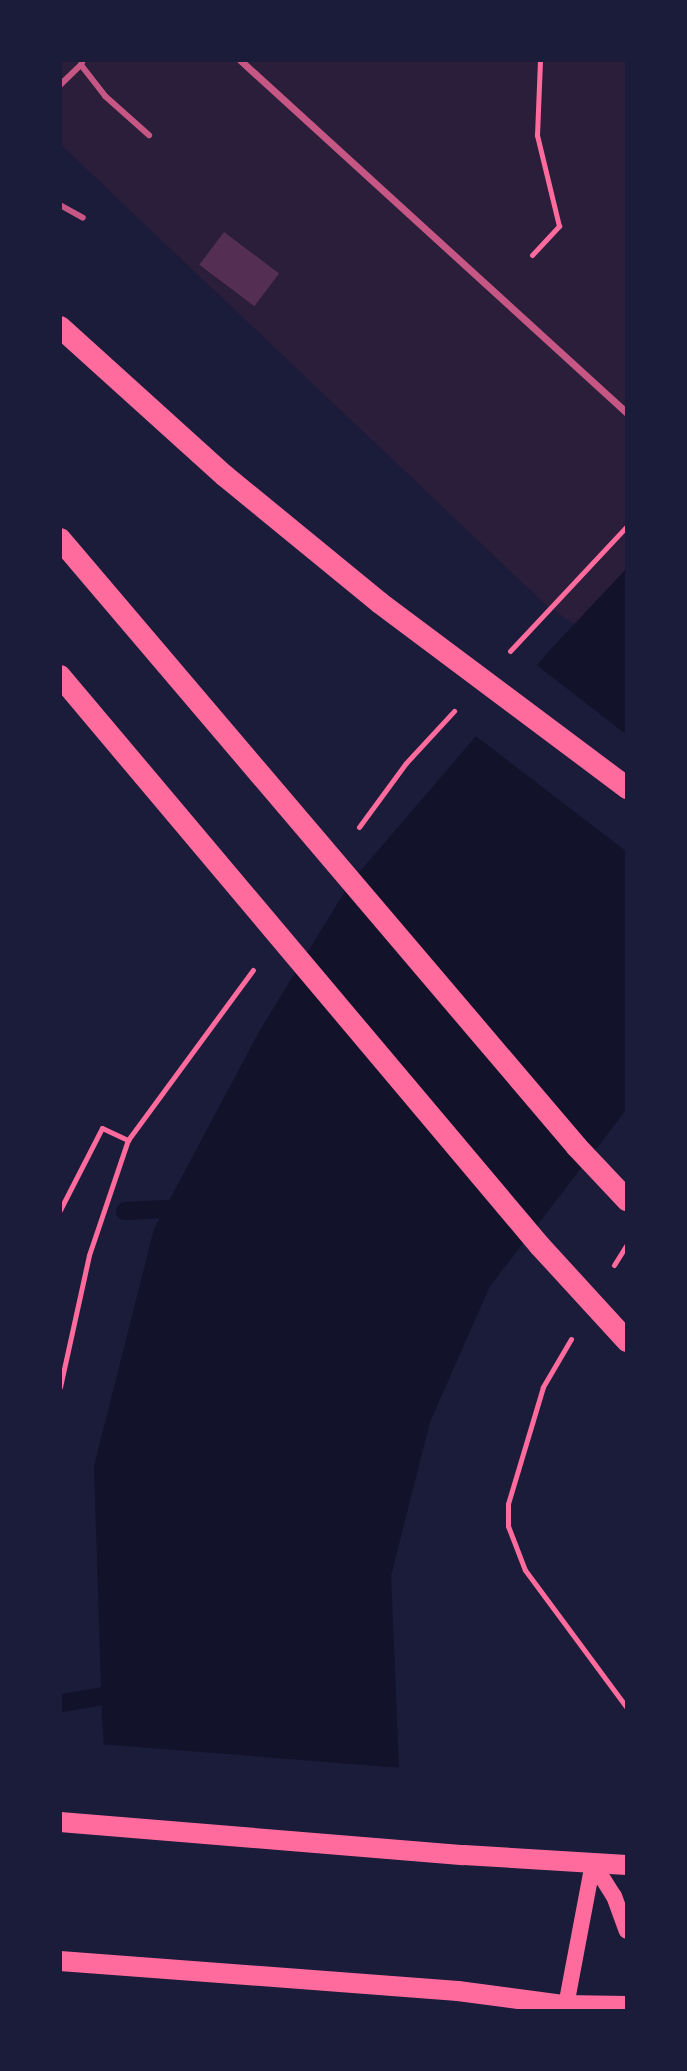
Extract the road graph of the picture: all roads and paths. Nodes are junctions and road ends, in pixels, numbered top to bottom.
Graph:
1 (240, 60) edge
2 (540, 60) edge
3 (82, 62) edge
4 (60, 85) edge
5 (149, 135) dead end
6 (60, 205) edge
7 (83, 218) dead end
8 (532, 255) dead end
9 (60, 327) edge
10 (627, 413) edge
11 (627, 526) edge
12 (60, 539) edge
13 (503, 659) dead end
14 (60, 676) edge
15 (460, 705) dead end
16 (627, 788) edge
17 (350, 838) dead end
18 (258, 964) dead end
19 (128, 1140) junction
20 (627, 1200) edge
21 (60, 1210) edge
22 (627, 1244) edge
23 (612, 1270) dead end
24 (573, 1335) dead end
25 (627, 1341) edge
26 (60, 1387) edge
27 (627, 1708) edge
28 (60, 1822) edge
29 (593, 1863) junction
30 (627, 1865) edge
31 (627, 1931) edge
32 (60, 1961) edge
33 (627, 2006) edge
34 (564, 2008) edge

1 - 10 street
2 - 8 path
3 - 4 lane
3 - 5 lane
6 - 7 lane
9 - 16 highway
11 - 13 path
12 - 20 highway
14 - 25 highway
15 - 17 path
18 - 19 path
19 - 21 path
19 - 26 path
22 - 23 path
24 - 27 path
28 - 29 main road
29 - 30 main road
29 - 31 main road
29 - 34 main road
32 - 34 main road
33 - 34 main road

